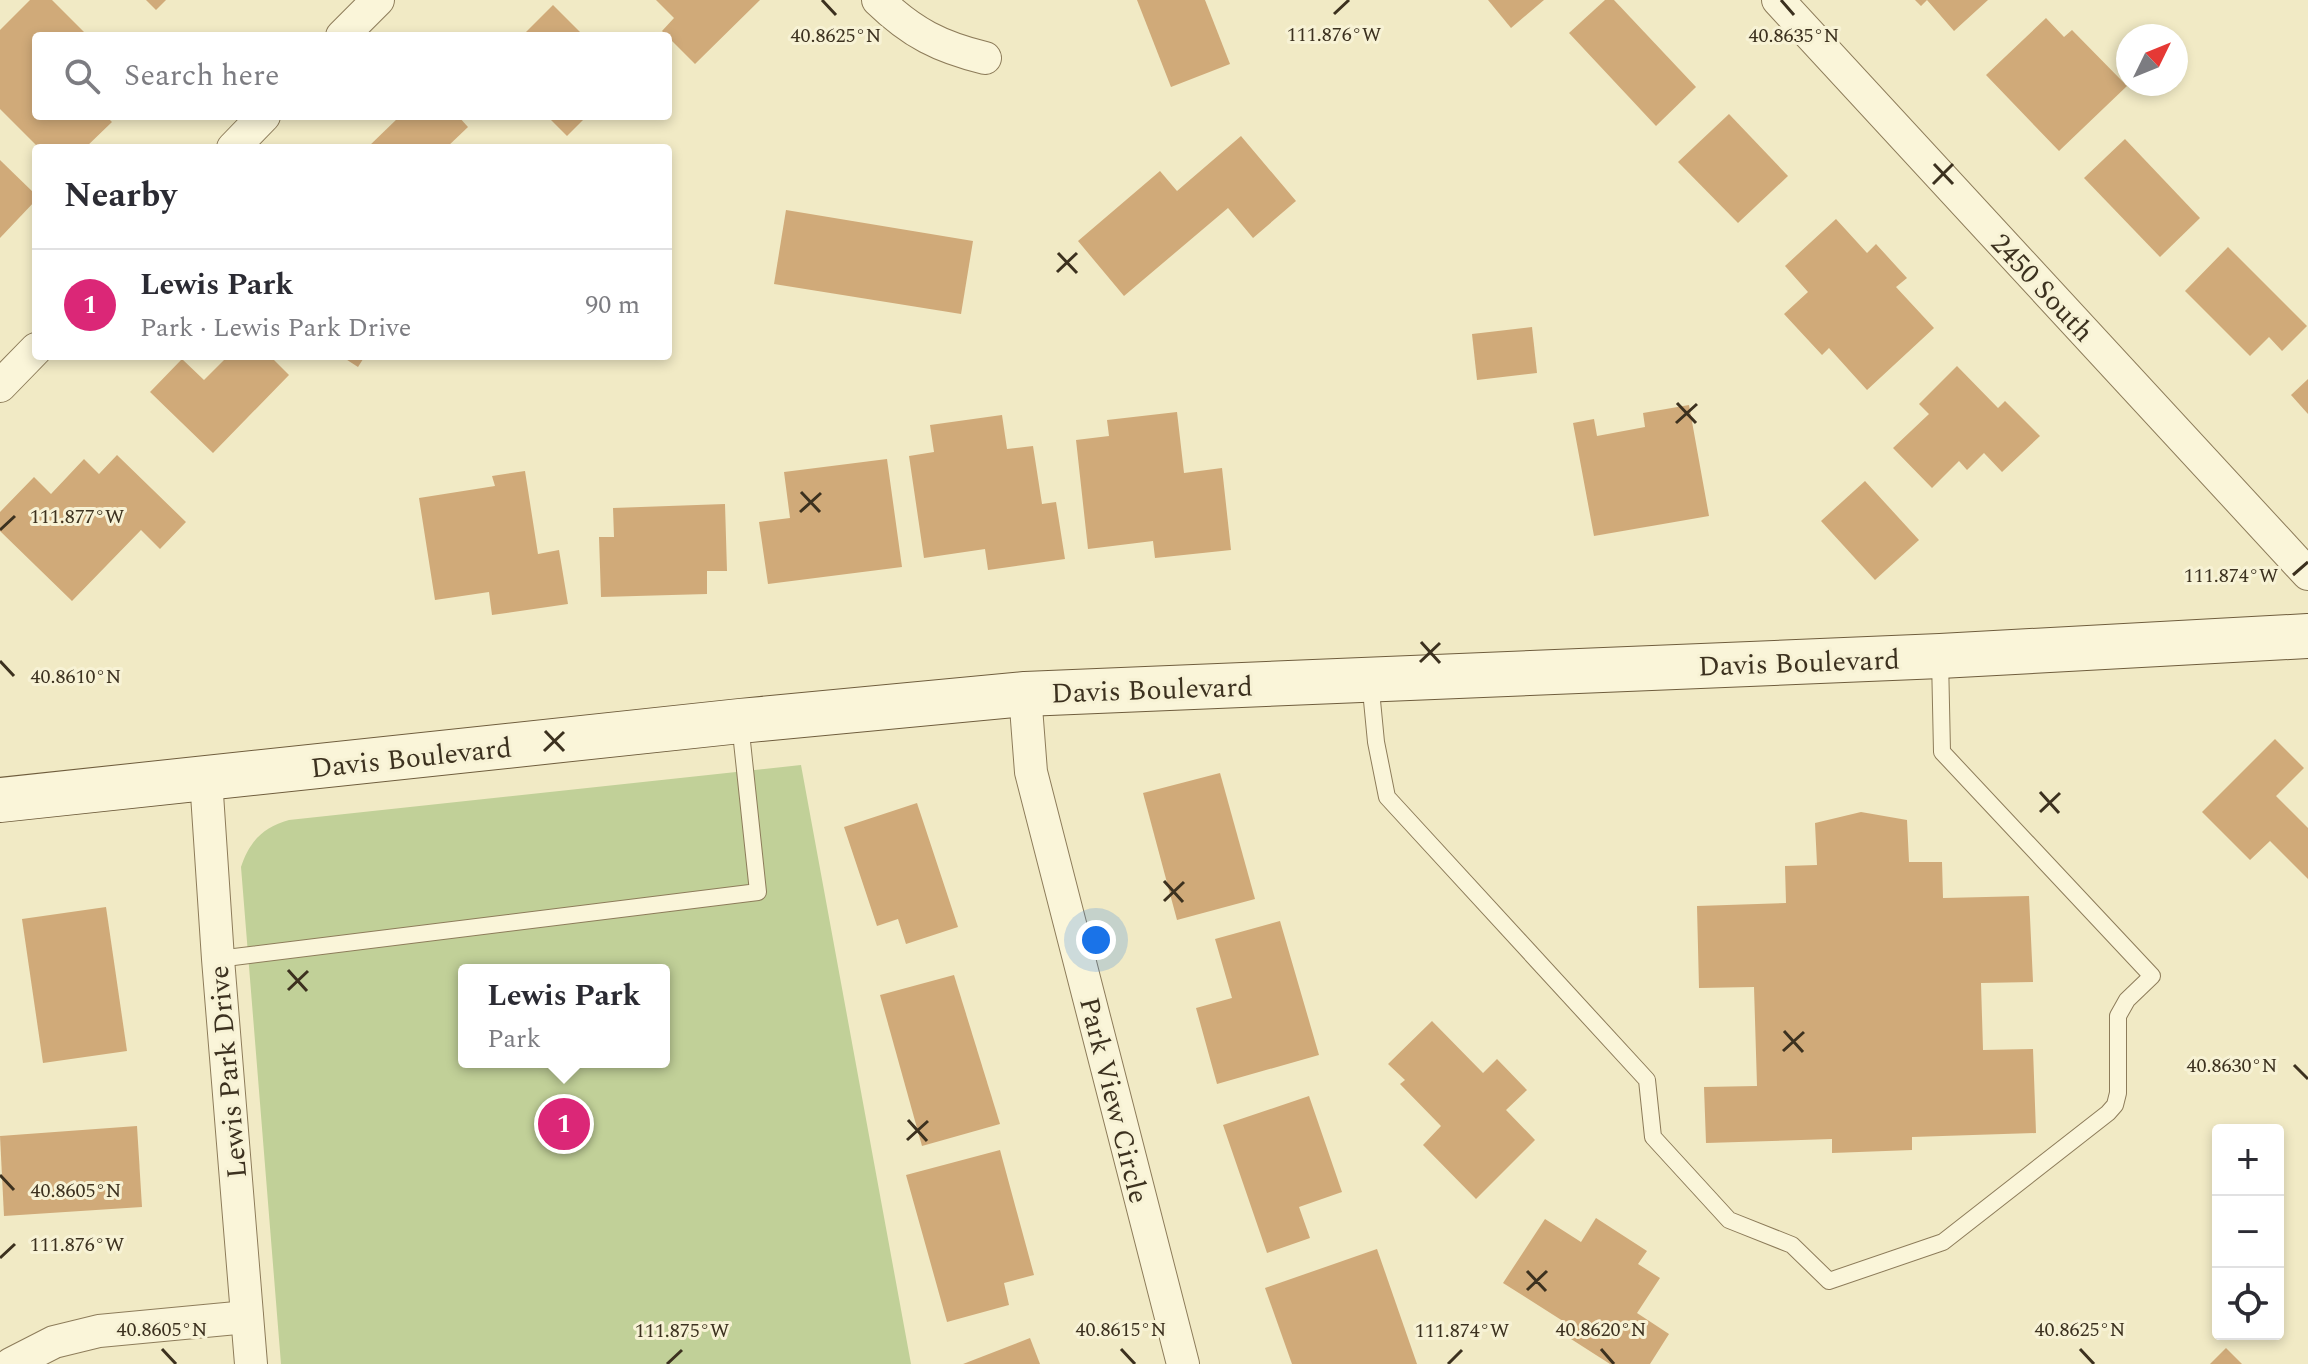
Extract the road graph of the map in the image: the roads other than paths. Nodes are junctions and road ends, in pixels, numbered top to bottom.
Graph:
1 (378, 0) edge
2 (878, 0) edge
3 (1778, 0) edge
4 (346, 32) edge
5 (985, 58) dead end
6 (260, 120) edge
7 (237, 144) edge
8 (32, 353) edge
9 (0, 386) edge
10 (2308, 574) edge
11 (2308, 636) edge
12 (1940, 656) junction
13 (1370, 680) junction
14 (1025, 694) junction
15 (740, 721) junction
16 (206, 779) junction
17 (0, 800) edge
18 (218, 959) junction
19 (247, 1317) junction
20 (11, 1364) edge
21 (251, 1364) edge
22 (1183, 1364) edge

1 - 4 street
2 - 5 street
3 - 10 street, 2450 South
6 - 7 street
8 - 9 street
11 - 12 street, Davis Boulevard
12 - 13 street, Davis Boulevard
12 - 13 lane
13 - 14 street, Davis Boulevard
14 - 15 street, Davis Boulevard
14 - 22 street, Park View Circle
15 - 16 street, Davis Boulevard
15 - 18 lane
16 - 17 street, Davis Boulevard
16 - 18 street, Lewis Park Drive
18 - 19 street, Lewis Park Drive
19 - 20 street
19 - 21 street, Lewis Park Drive

